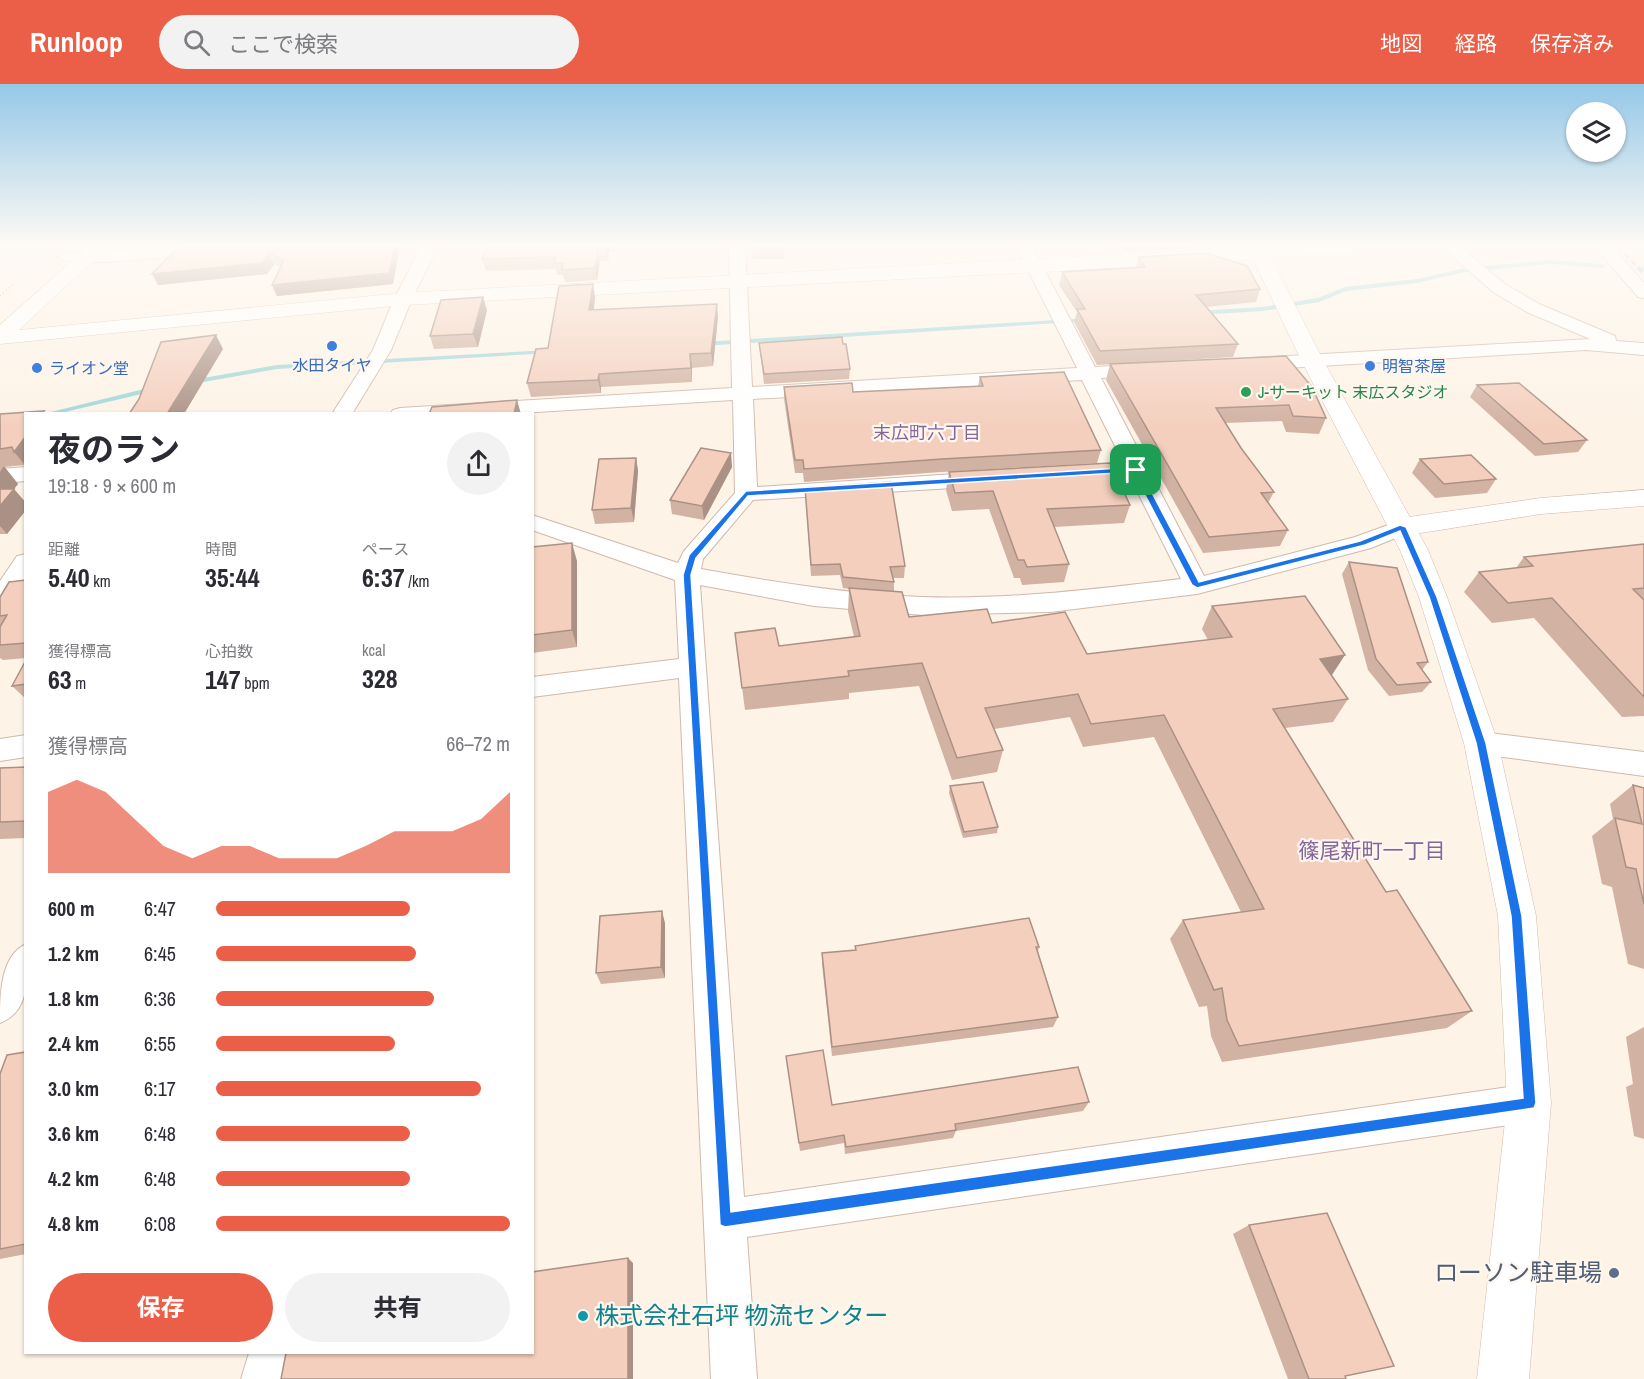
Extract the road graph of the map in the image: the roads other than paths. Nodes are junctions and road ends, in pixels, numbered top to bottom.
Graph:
1 (30, 306) edge
2 (324, 306) edge
3 (400, 306) edge
4 (740, 306) edge
5 (1055, 306) edge
6 (1286, 306) edge
7 (1530, 306) edge
8 (0, 337) edge
9 (1636, 349) edge
10 (1312, 360) junction
11 (1238, 364) edge
12 (1644, 365) edge
13 (1170, 369) edge
14 (1090, 373) junction
15 (744, 393) junction
16 (343, 412) edge
17 (433, 412) edge
18 (1136, 470) junction
19 (24, 474) edge
20 (1053, 475) edge
21 (0, 476) edge
22 (1006, 478) edge
23 (746, 494) junction
24 (1644, 498) edge
25 (534, 523) edge
26 (1402, 527) junction
27 (24, 565) edge
28 (687, 575) junction
29 (1197, 585) junction
30 (0, 599) edge
31 (692, 667) junction
32 (534, 687) edge
33 (1481, 743) junction
34 (24, 746) edge
35 (0, 750) edge
36 (1644, 764) edge
37 (24, 964) edge
38 (0, 1006) edge
39 (1529, 1103) junction
40 (725, 1220) junction
41 (271, 1354) edge
42 (264, 1379) edge
43 (734, 1379) edge
44 (1503, 1379) edge

1 - 8 street
2 - 8 street
3 - 16 street
4 - 15 street
5 - 14 street
6 - 10 street
7 - 9 street
9 - 10 street
9 - 12 street
10 - 11 street
10 - 26 street
13 - 14 street
14 - 15 street
14 - 18 street
15 - 17 street
15 - 23 street
18 - 20 street
18 - 29 street
19 - 21 street
22 - 23 street
23 - 28 street
24 - 26 street
25 - 28 street
26 - 29 street
26 - 33 street
27 - 30 street
28 - 29 street
28 - 31 street
31 - 32 street
31 - 40 street
33 - 36 street
33 - 39 street
34 - 35 street
37 - 38 street
39 - 40 street
39 - 44 street
40 - 43 street
41 - 42 street

